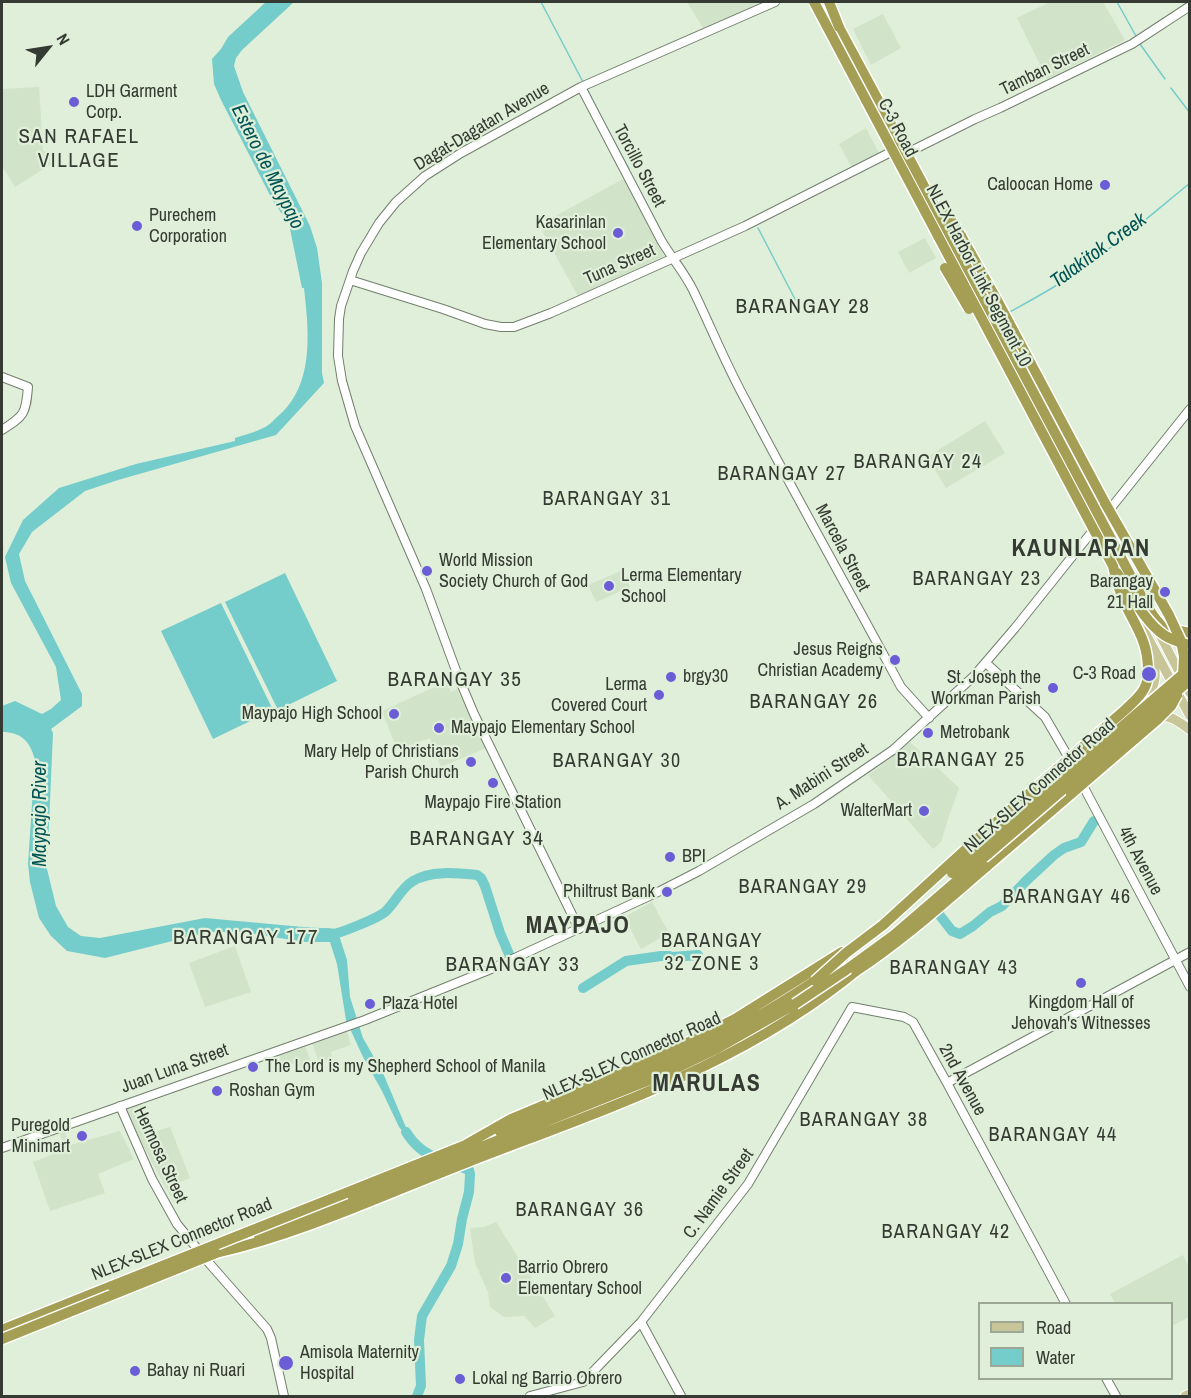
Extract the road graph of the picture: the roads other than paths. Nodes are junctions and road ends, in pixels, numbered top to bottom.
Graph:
1 (775, 2) edge
2 (813, 2) edge
3 (828, 2) edge
4 (1190, 6) edge
5 (580, 87) junction
6 (899, 139) junction
7 (891, 152) junction
8 (909, 152) junction
9 (672, 258) junction
10 (945, 267) dead end
11 (350, 280) junction
12 (2, 376) edge
13 (1020, 390) junction
14 (1190, 410) edge
15 (2, 430) edge
16 (1101, 518) junction
17 (1091, 531) junction
18 (1113, 566) junction
19 (1143, 602) junction
20 (1190, 633) edge
21 (1146, 635) junction
22 (1190, 640) edge
23 (1190, 646) edge
24 (986, 663) junction
25 (1190, 663) edge
26 (1190, 668) edge
27 (1174, 676) junction
28 (1186, 688) edge
29 (1144, 703) junction
30 (1189, 715) edge
31 (929, 718) junction
32 (1146, 722) junction
33 (1190, 730) edge
34 (1072, 764) junction
35 (1080, 779) junction
36 (579, 929) junction
37 (1190, 952) edge
38 (1175, 960) junction
39 (815, 981) junction
40 (1190, 987) edge
41 (795, 1004) junction
42 (852, 1007) joint
43 (359, 1022) joint
44 (947, 1083) junction
45 (120, 1106) junction
46 (467, 1144) junction
47 (2, 1148) edge
48 (216, 1253) junction
49 (1065, 1302) edge
50 (641, 1322) junction
51 (2, 1330) edge
52 (2, 1339) edge
53 (1107, 1380) edge
54 (1190, 1394) edge
55 (284, 1396) edge
56 (530, 1396) edge
57 (681, 1396) edge
58 (1116, 1396) edge
59 (1185, 1396) edge

1 - 5 street, Dagat-Dagatan Avenue
2 - 7 main road, C-3 Road
2 - 13 highway, NLEX Harbor Link Segment 10, bridge
3 - 6 highway, NLEX Harbor Link Segment 10, bridge
3 - 8 main road, C-3 Road
4 - 8 street, Tamban Street
5 - 9 street, Torcillo Street
5 - 11 street, Dagat-Dagatan Avenue
6 - 20 highway, NLEX Harbor Link Segment 10, bridge
6 - 41 highway, bridge
7 - 9 street, Tuna Street
7 - 17 main road, C-3 Road
8 - 16 main road, C-3 Road
9 - 11 street, Tuna Street
9 - 31 street, Marcela Street
10 - 13 highway, bridge
11 - 36 street, Dagat-Dagatan Avenue
12 - 15 street
13 - 18 highway, NLEX Harbor Link Segment 10, bridge
14 - 16 main road, A. Mabini Street
16 - 17 main road, A. Mabini Street
16 - 19 main road, C-3 Road
17 - 21 main road, C-3 Road
17 - 24 main road, A. Mabini Street
18 - 23 highway, bridge
18 - 39 highway, bridge
19 - 22 highway
19 - 27 main road, C-3 Road
21 - 27 main road, C-3 Road
21 - 29 main road
24 - 31 main road, A. Mabini Street
24 - 34 street, 4th Avenue
25 - 27 highway
26 - 39 highway, NLEX-SLEX Connector Road, bridge
27 - 28 main road, C-3 Road
27 - 29 main road
28 - 30 main road, C-3 Road
28 - 32 main road
28 - 41 highway, NLEX-SLEX Connector Road, bridge
29 - 34 main road
31 - 36 main road, A. Mabini Street
32 - 33 main road
32 - 35 main road
34 - 35 street, 4th Avenue
34 - 46 highway
35 - 38 street, 4th Avenue
35 - 48 highway
36 - 43 main road, A. Mabini Street
37 - 38 street
38 - 40 street, 4th Avenue
38 - 44 street
39 - 46 highway, NLEX-SLEX Connector Road
41 - 48 highway, NLEX-SLEX Connector Road
42 - 44 street, 2nd Avenue
42 - 50 street, C. Namie Street
43 - 45 main road, Juan Luna Street
44 - 49 street, 2nd Avenue
45 - 47 main road, Juan Luna Street
45 - 55 street, Hermosa Street
46 - 51 highway, NLEX-SLEX Connector Road, bridge
48 - 52 highway, NLEX-SLEX Connector Road, bridge
50 - 56 street, C. Namie Street
50 - 57 street
53 - 58 street
54 - 59 main road

